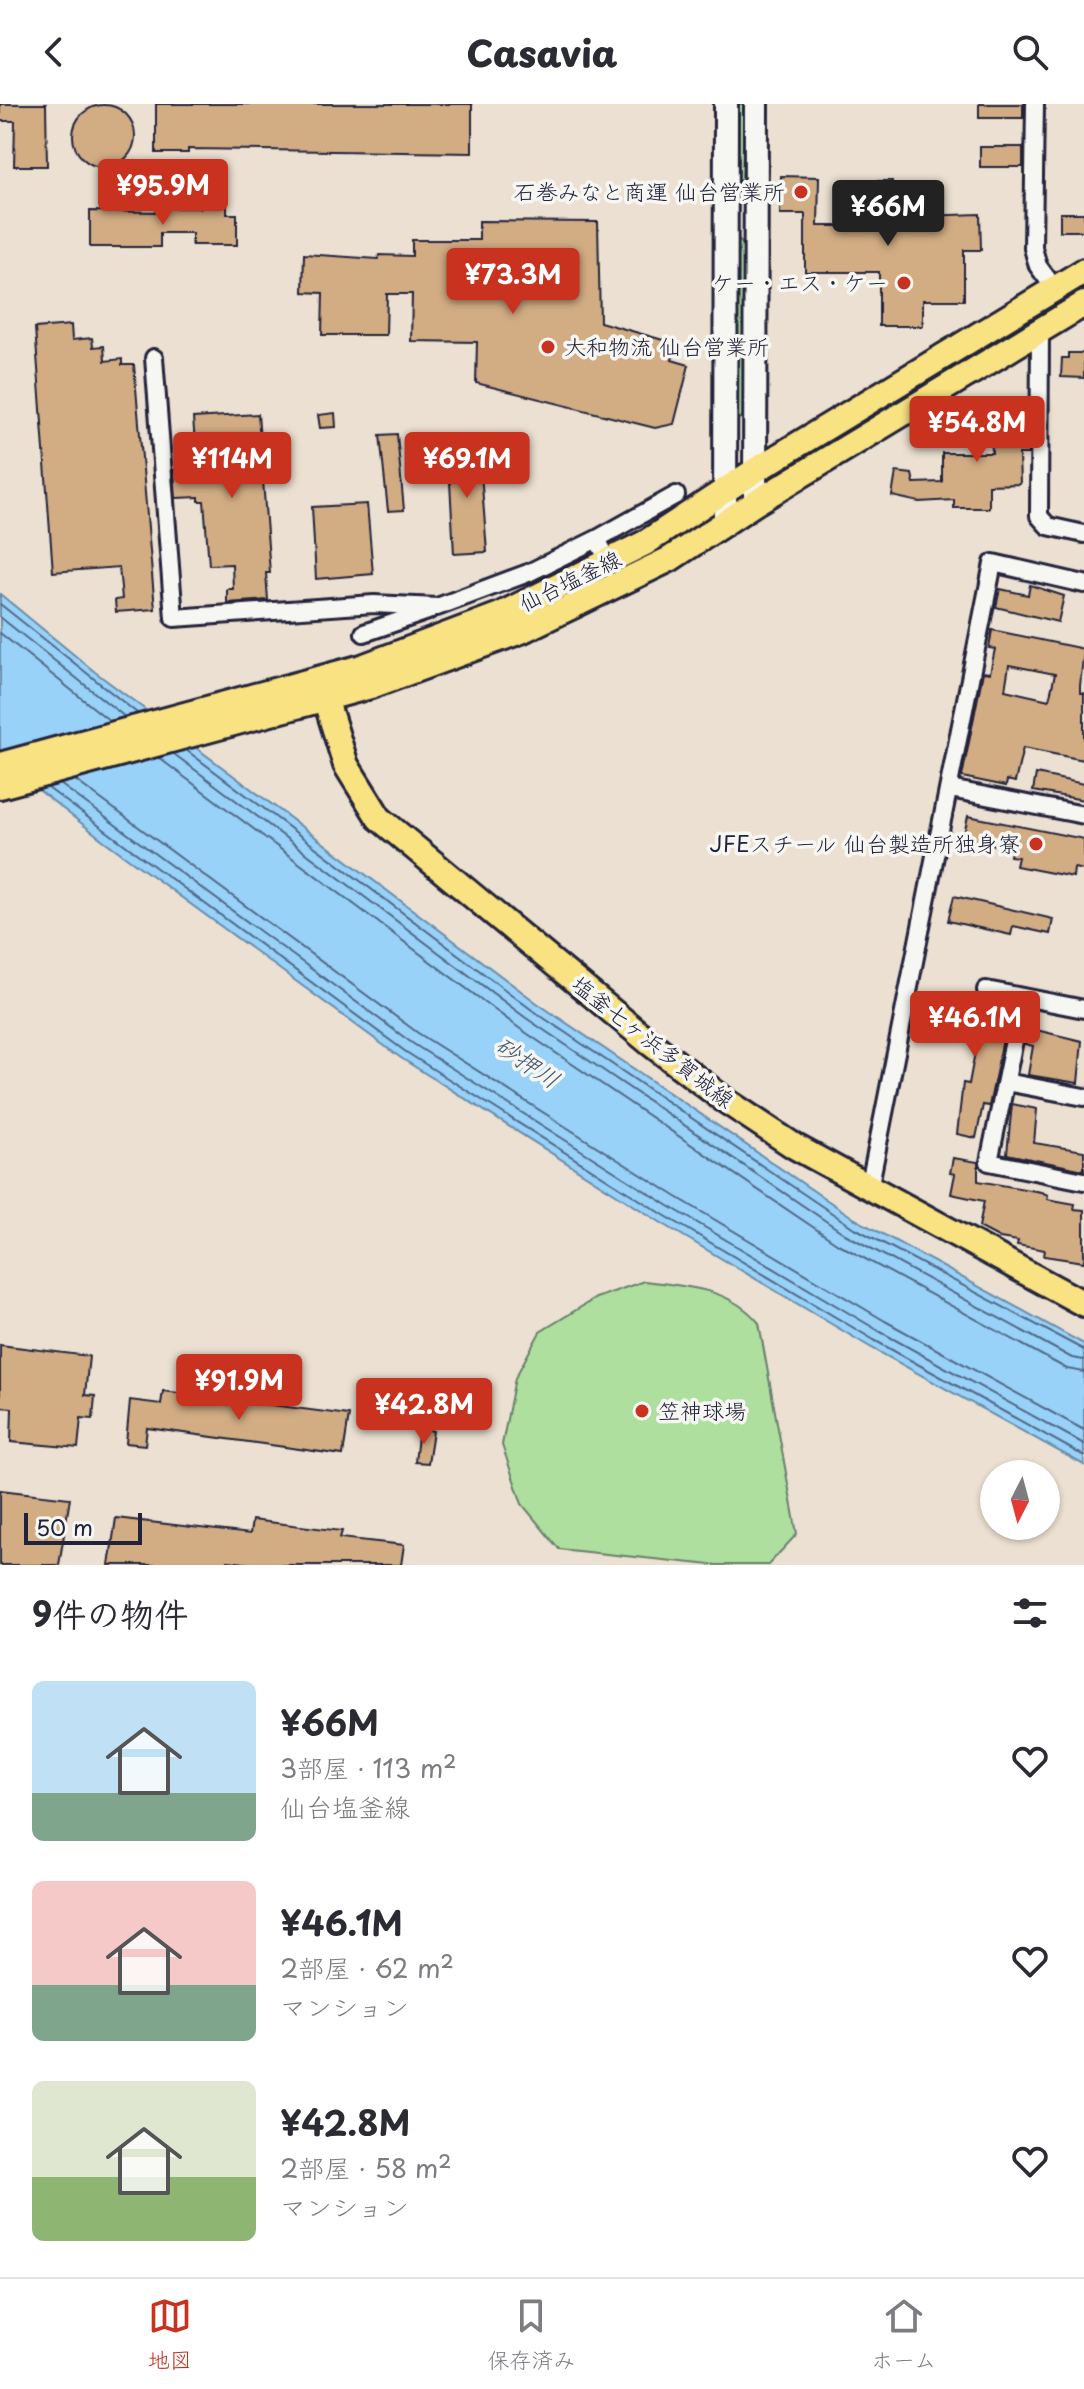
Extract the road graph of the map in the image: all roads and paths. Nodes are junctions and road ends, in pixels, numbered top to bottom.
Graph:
1 (726, 104) edge
2 (756, 104) edge
3 (1035, 104) edge
4 (726, 194) junction
5 (756, 194) junction
6 (1084, 271) edge
7 (1055, 289) junction
8 (1082, 312) edge
9 (1040, 331) junction
10 (154, 358) dead end
11 (756, 470) junction
12 (726, 490) junction
13 (676, 495) dead end
14 (755, 503) junction
15 (725, 524) junction
16 (1084, 534) edge
17 (597, 539) junction
18 (609, 562) junction
19 (1084, 584) edge
20 (437, 607) junction
21 (364, 633) dead end
22 (322, 689) junction
23 (1, 779) edge
24 (950, 789) junction
25 (1084, 815) edge
26 (986, 990) dead end
27 (1023, 997) junction
28 (1084, 1009) edge
29 (1006, 1082) junction
30 (1084, 1097) edge
31 (1084, 1181) edge
32 (869, 1189) junction
33 (1084, 1304) edge

1 - 4 street
2 - 5 street
3 - 7 street
4 - 5 street
4 - 12 street
5 - 11 street
6 - 7 main road, 仙台塩釜線
7 - 11 main road, 仙台塩釜線
8 - 9 main road, 仙台塩釜線
9 - 14 main road, 仙台塩釜線
9 - 16 street
10 - 20 street
11 - 12 main road, 仙台塩釜線
11 - 14 street
12 - 15 street
12 - 18 main road, 仙台塩釜線
13 - 17 street
14 - 15 main road, 仙台塩釜線
15 - 22 main road, 仙台塩釜線
17 - 18 street
17 - 20 street
18 - 22 main road, 仙台塩釜線
19 - 24 street
20 - 21 street
22 - 23 main road, 仙台塩釜線
22 - 23 main road, 仙台塩釜線
22 - 32 main road, 塩釜七ヶ浜多賀城線
24 - 25 street
24 - 32 street
26 - 27 street
27 - 28 street
27 - 29 street
29 - 30 street
29 - 31 street
32 - 33 main road, 塩釜七ヶ浜多賀城線

